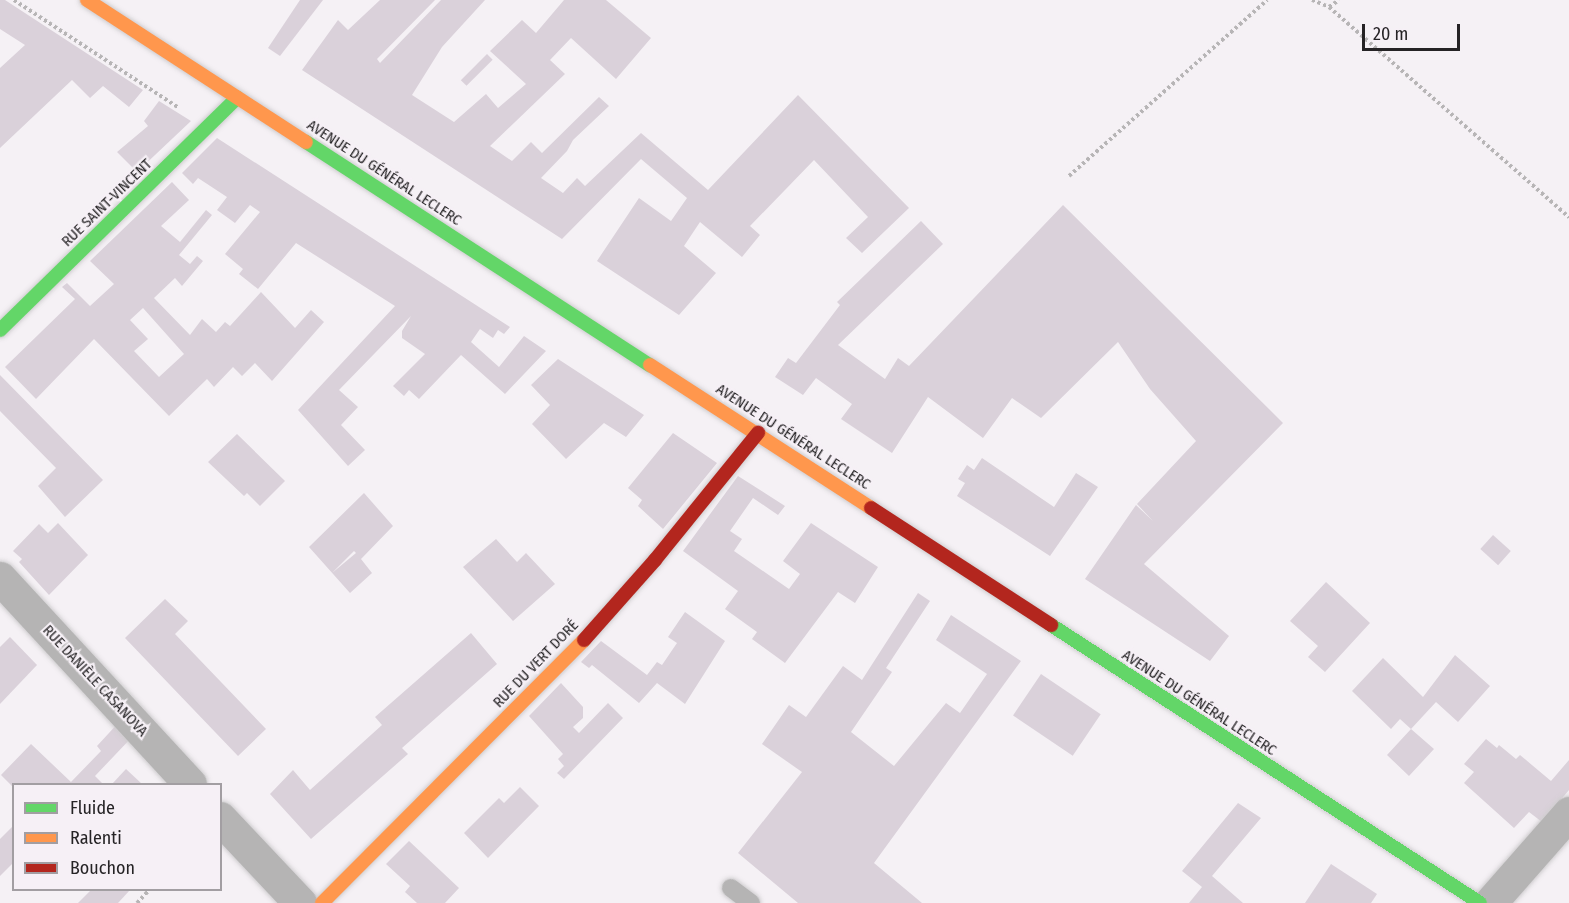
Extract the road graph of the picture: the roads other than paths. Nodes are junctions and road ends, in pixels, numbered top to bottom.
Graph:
1 (87, 0) edge
2 (237, 98) junction
3 (0, 330) edge
4 (758, 433) junction
5 (0, 578) edge
6 (189, 783) edge
7 (1569, 813) edge
8 (222, 820) edge
9 (731, 888) dead end
10 (300, 903) edge
11 (322, 903) edge
12 (751, 903) edge
13 (1480, 903) edge
14 (1490, 903) edge

1 - 2 main road, AVENUE DU GÉNÉRAL LECLERC
2 - 3 main road, RUE SAINT-VINCENT
2 - 4 main road, AVENUE DU GÉNÉRAL LECLERC
4 - 11 main road, RUE DU VERT DORÉ
4 - 13 main road, AVENUE DU GÉNÉRAL LECLERC
5 - 6 street, RUE DANIÈLE CASANOVA
7 - 14 street
8 - 10 street
9 - 12 lane

